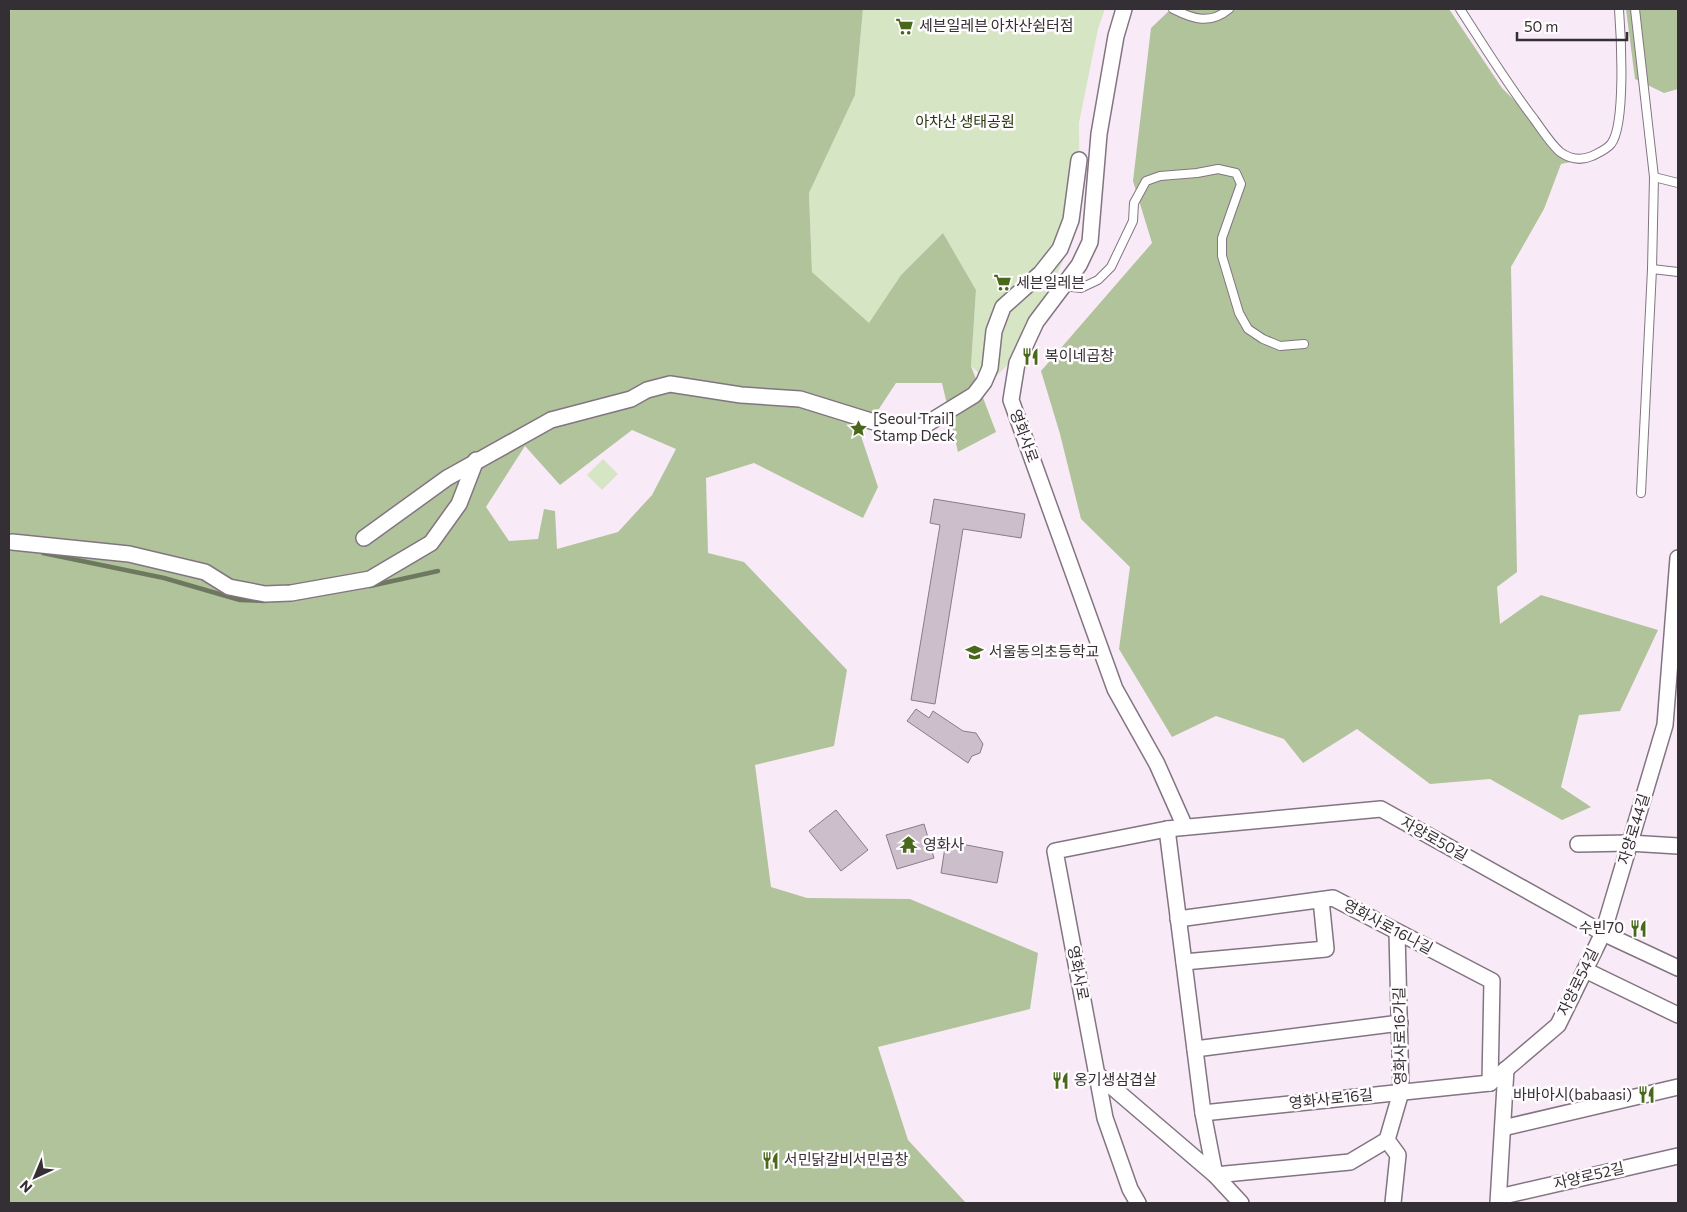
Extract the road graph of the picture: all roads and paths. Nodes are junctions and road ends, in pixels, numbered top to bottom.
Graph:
1 (1173, 9) edge
2 (1229, 9) edge
3 (1460, 9) edge
4 (1619, 9) edge
5 (1635, 9) edge
6 (1126, 10) edge
7 (1078, 160) dead end
8 (1654, 177) junction
9 (1678, 183) edge
10 (1652, 270) junction
11 (1678, 272) edge
12 (1063, 286) junction
13 (1304, 344) dead end
14 (476, 460) junction
15 (1641, 493) dead end
16 (364, 538) dead end
17 (12, 542) dead end
18 (1678, 558) edge
19 (1672, 725) edge
20 (1185, 827) junction
21 (1167, 829) junction
22 (1629, 843) junction
23 (1578, 844) dead end
24 (1678, 846) edge
25 (1321, 900) junction
26 (1178, 919) junction
27 (1398, 932) junction
28 (1603, 933) junction
29 (1184, 962) junction
30 (1678, 968) edge
31 (1585, 970) junction
32 (1678, 1015) edge
33 (1400, 1023) junction
34 (1195, 1049) junction
35 (1506, 1069) junction
36 (1097, 1074) junction
37 (1490, 1083) junction
38 (1678, 1087) edge
39 (1401, 1092) junction
40 (1203, 1113) junction
41 (1503, 1128) junction
42 (1387, 1140) junction
43 (1678, 1156) edge
44 (1215, 1175) junction
45 (1499, 1200) edge
46 (1138, 1203) edge
47 (1241, 1203) edge
48 (1393, 1203) edge

1 - 2 lane
3 - 4 lane
5 - 8 lane
6 - 12 street, 영화사로
7 - 14 street
8 - 9 lane
8 - 10 lane
10 - 11 lane
10 - 15 lane
12 - 13 lane
12 - 20 street, 영화사로
14 - 16 street
14 - 17 street
18 - 19 street, 자양로44길
19 - 22 street, 자양로44길
20 - 21 street, 자양로50길
20 - 28 street, 자양로50길
21 - 26 street
21 - 36 street, 영화사로
22 - 23 street
22 - 24 street
22 - 28 street, 자양로44길
25 - 26 street, 영화사로16나길
25 - 27 street, 영화사로16나길
25 - 29 street
26 - 29 street
27 - 33 street, 영화사로16가길
27 - 37 street, 영화사로16나길
28 - 30 street, 자양로50길
28 - 31 street, 자양로54길
29 - 34 street
31 - 32 street
31 - 35 street, 자양로54길
33 - 34 street
33 - 39 street, 영화사로16가길
34 - 40 street
35 - 37 street, 자양로54길
35 - 41 street
36 - 44 street
36 - 46 street, 영화사로
37 - 39 street, 영화사로16길
38 - 41 street
39 - 40 street, 영화사로16길
39 - 42 street, 영화사로16가길
40 - 44 street
41 - 45 street
42 - 44 street
42 - 48 street
43 - 45 street, 자양로52길
44 - 47 street

